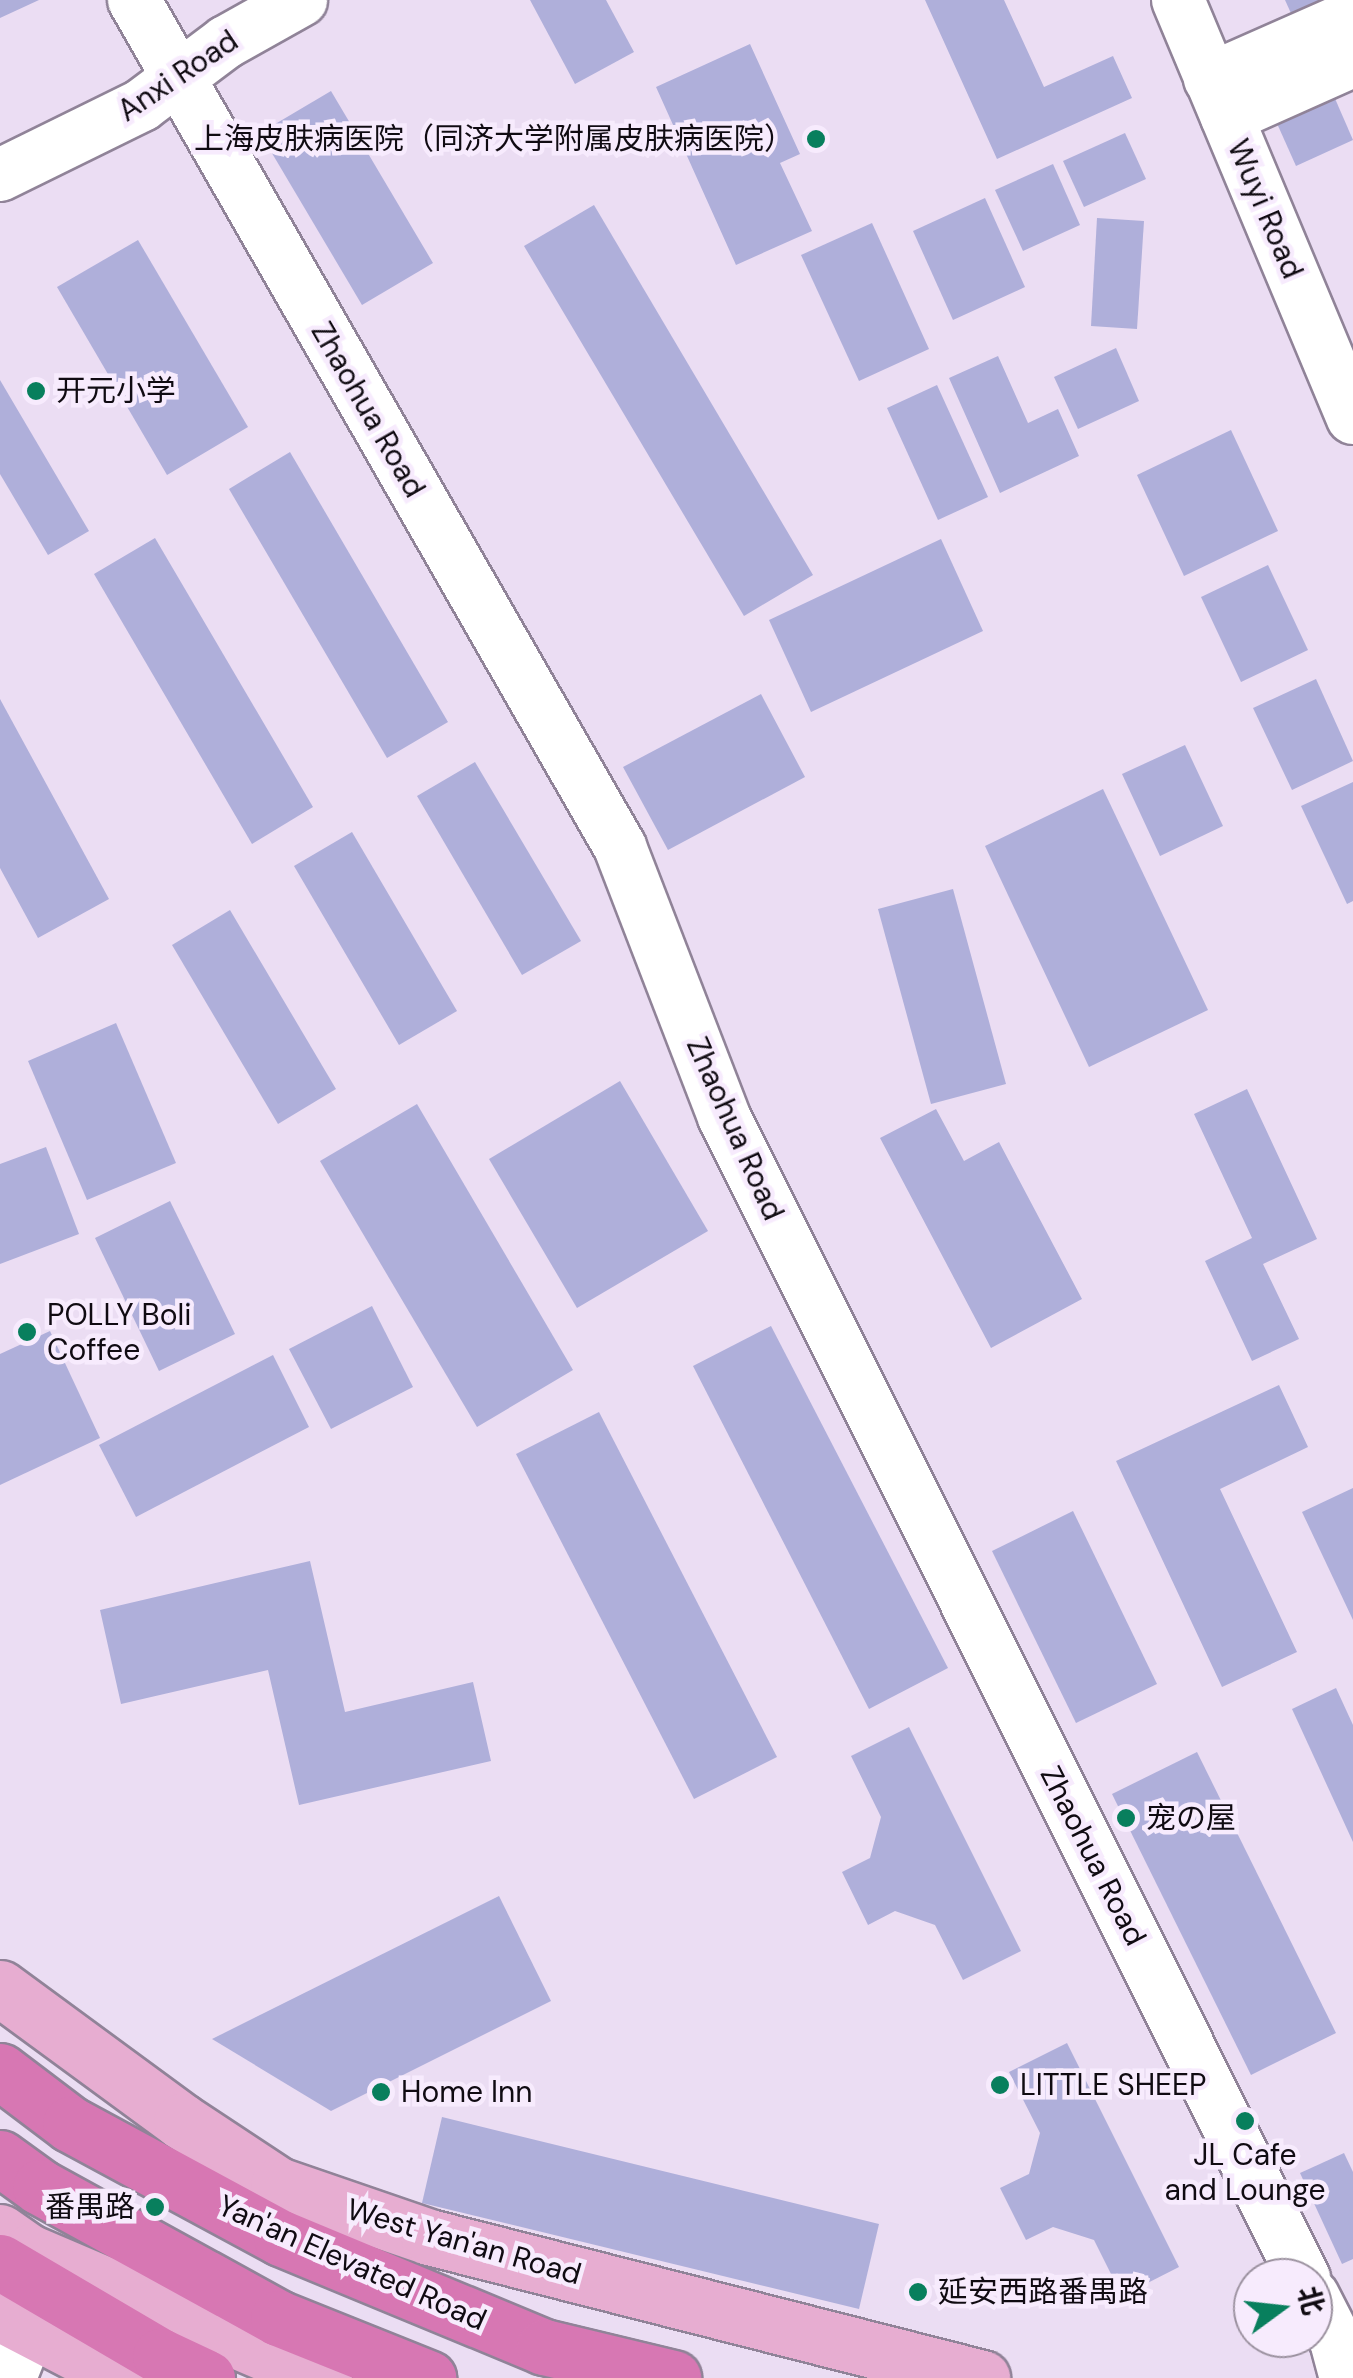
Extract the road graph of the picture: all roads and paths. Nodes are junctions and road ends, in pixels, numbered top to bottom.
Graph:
1 (134, 0) edge
2 (301, 0) edge
3 (1178, 0) edge
4 (1353, 16) edge
5 (1353, 61) edge
6 (177, 81) junction
7 (1219, 98) junction
8 (0, 175) edge
9 (1353, 418) edge
10 (0, 1988) edge
11 (0, 2071) edge
12 (0, 2158) edge
13 (0, 2232) edge
14 (1294, 2258) edge
15 (0, 2262) edge
16 (1333, 2335) edge
17 (13, 2340) edge
18 (125, 2378) edge
19 (207, 2378) edge
20 (324, 2378) edge
21 (428, 2378) edge
22 (673, 2378) edge
23 (982, 2378) edge
24 (1346, 2378) edge

1 - 6 street, Zhaohua Road
2 - 6 street, Anxi Road
3 - 7 street, Wuyi Road
4 - 7 street
5 - 7 street
6 - 8 street, Anxi Road
6 - 14 street, Zhaohua Road
7 - 9 street, Wuyi Road
10 - 23 main road, West Yan'an Road
11 - 22 highway, Yan'an Elevated Road
12 - 21 highway
13 - 20 main road
15 - 19 highway
16 - 24 street
17 - 18 main road

